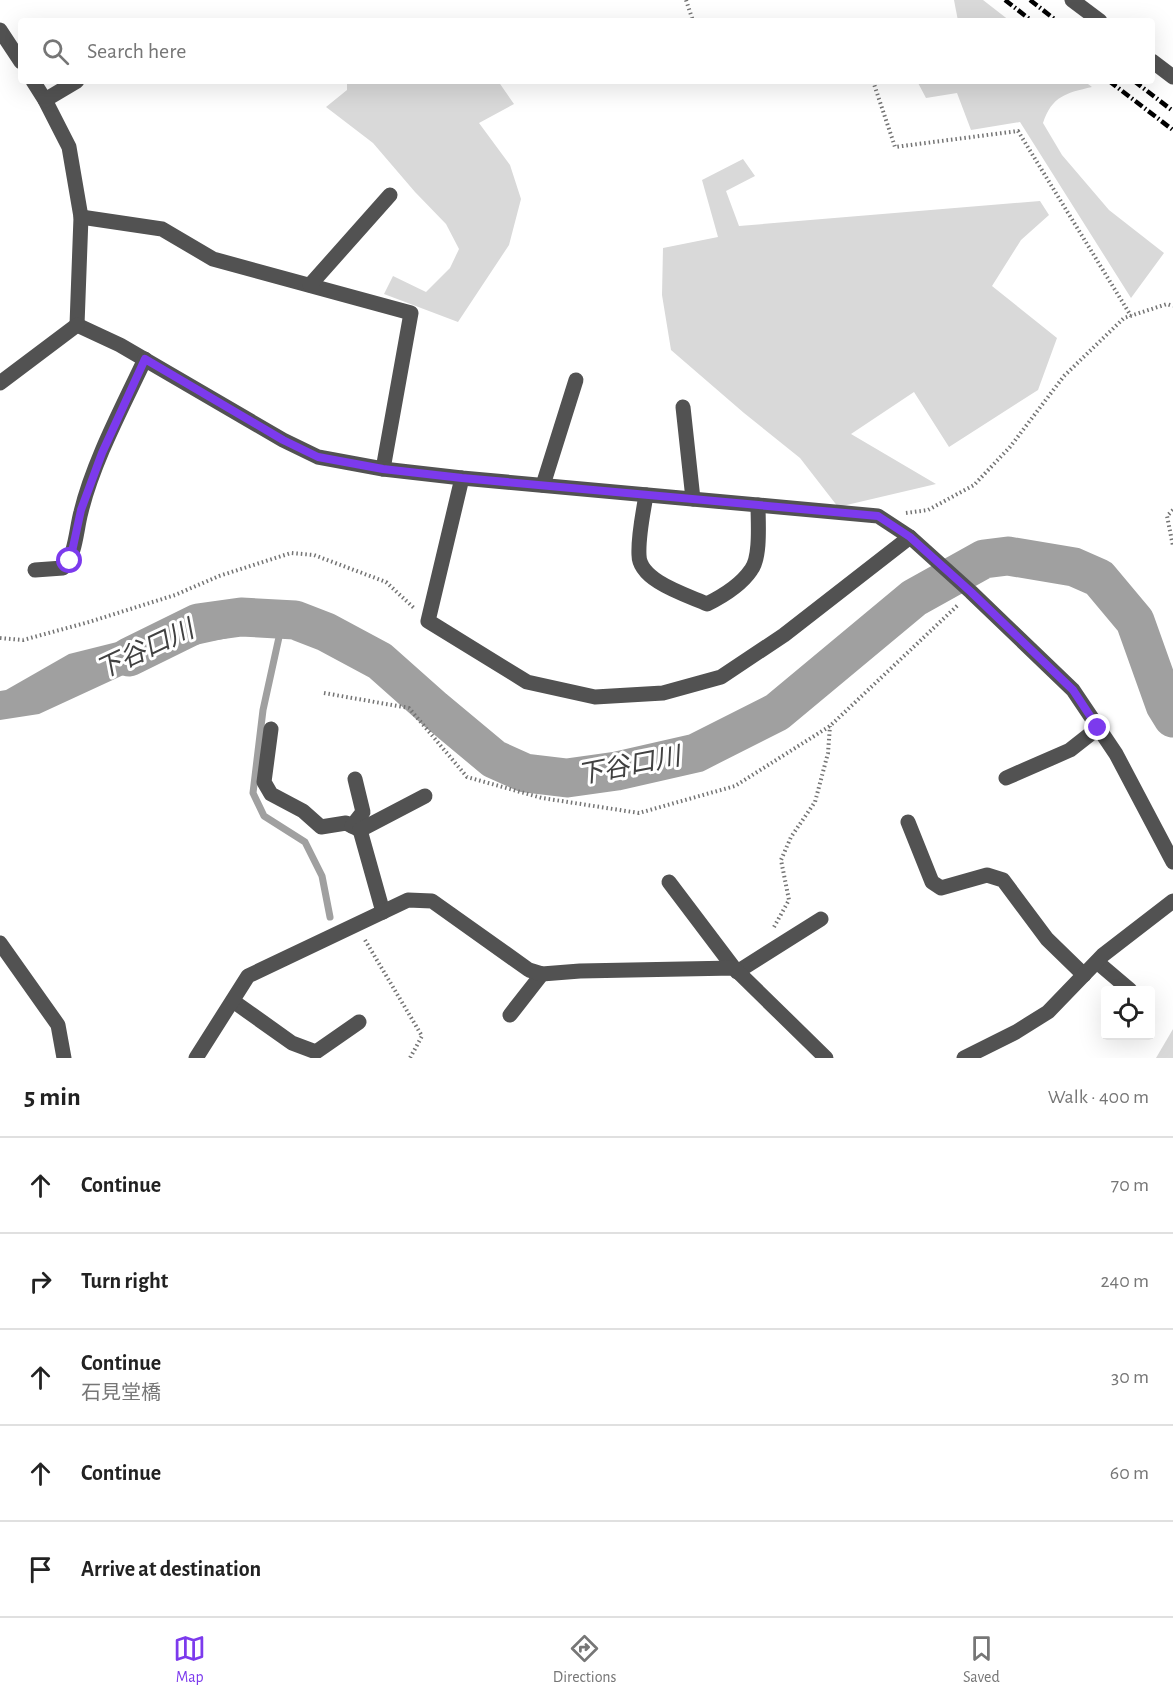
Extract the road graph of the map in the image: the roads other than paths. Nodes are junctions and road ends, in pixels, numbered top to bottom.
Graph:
1 (1072, 0) edge
2 (1096, 18) edge
3 (0, 30) edge
4 (18, 57) edge
5 (1155, 63) edge
6 (1173, 77) edge
7 (35, 84) edge
8 (72, 84) edge
9 (45, 99) junction
10 (390, 195) dead end
11 (81, 217) junction
12 (310, 285) junction
13 (77, 325) junction
14 (145, 359) junction
15 (576, 380) dead end
16 (0, 383) edge
17 (683, 407) dead end
18 (383, 469) junction
19 (462, 478) junction
20 (543, 486) junction
21 (646, 495) junction
22 (693, 499) junction
23 (758, 505) junction
24 (910, 537) junction
25 (35, 570) dead end
26 (1098, 728) junction
27 (271, 729) dead end
28 (1006, 778) dead end
29 (355, 779) dead end
30 (425, 796) dead end
31 (908, 822) dead end
32 (356, 828) junction
33 (1173, 862) edge
34 (669, 882) dead end
35 (1173, 901) edge
36 (383, 912) junction
37 (821, 919) dead end
38 (0, 943) edge
39 (1097, 962) junction
40 (735, 970) junction
41 (542, 974) junction
42 (1084, 975) junction
43 (1125, 986) edge
44 (233, 1001) junction
45 (510, 1015) dead end
46 (360, 1023) dead end
47 (64, 1058) edge
48 (196, 1058) edge
49 (826, 1058) edge
50 (964, 1058) edge

1 - 2 street
3 - 4 street
5 - 6 street
7 - 9 street
8 - 9 street
9 - 11 street
10 - 12 street
11 - 12 street
11 - 13 street
12 - 18 street
13 - 14 street
13 - 16 street
14 - 18 street
14 - 25 street
15 - 20 street
17 - 22 street
18 - 19 street
19 - 20 street
19 - 24 street
20 - 21 street
21 - 22 street
21 - 23 street
22 - 23 street
23 - 24 street
24 - 26 street
26 - 28 street
26 - 33 street
27 - 32 street
29 - 32 street
30 - 32 street
31 - 42 street
32 - 36 street
34 - 40 street
35 - 39 street
36 - 41 street
36 - 44 street
37 - 40 street
38 - 47 street
39 - 42 street
39 - 43 street
40 - 41 street
40 - 49 street
41 - 45 street
42 - 50 street
44 - 46 street
44 - 48 street

